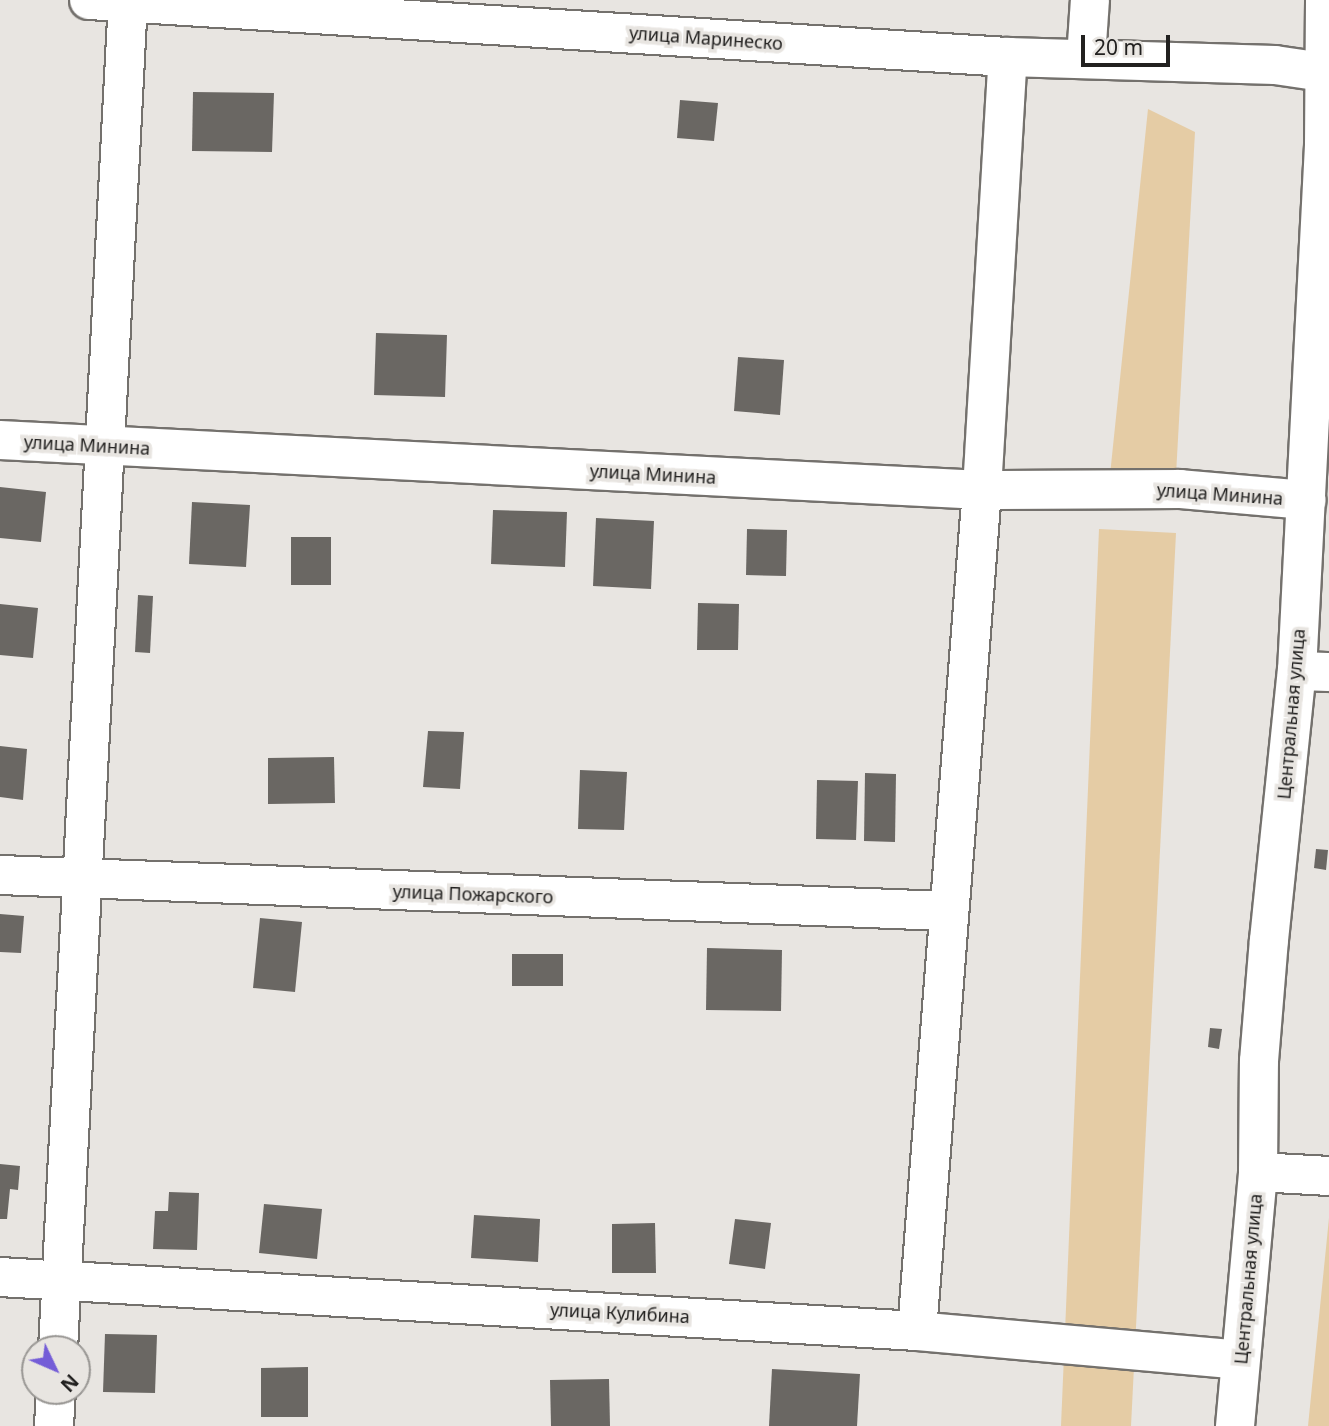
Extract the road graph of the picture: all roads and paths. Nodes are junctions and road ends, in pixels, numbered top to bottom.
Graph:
1 (89, 0) edge
2 (1090, 0) edge
3 (1325, 0) edge
4 (128, 1) edge
5 (1008, 57) junction
6 (1086, 58) junction
7 (1326, 72) edge
8 (0, 440) edge
9 (105, 446) junction
10 (982, 490) junction
11 (1307, 500) junction
12 (1313, 671) edge
13 (0, 875) edge
14 (83, 880) junction
15 (946, 911) junction
16 (1258, 1172) junction
17 (1329, 1176) edge
18 (0, 1277) edge
19 (62, 1280) junction
20 (917, 1331) junction
21 (59, 1335) edge
22 (1240, 1360) junction
23 (55, 1405) edge
24 (54, 1426) edge
25 (1235, 1426) edge

1 - 4 street, улица Маринеско
2 - 6 street
3 - 7 street, Центральная улица
4 - 5 street, улица Маринеско
4 - 9 street
5 - 6 street, улица Маринеско
5 - 10 street
6 - 7 street, улица Маринеско
7 - 11 street, Центральная улица
8 - 9 street, улица Минина
9 - 10 street, улица Минина
9 - 14 street
10 - 11 street, улица Минина
10 - 15 street
11 - 12 street, Центральная улица
12 - 16 street, Центральная улица
13 - 14 street, улица Пожарского
14 - 15 street, улица Пожарского
14 - 19 street
15 - 20 street
16 - 17 street
16 - 22 street, Центральная улица
18 - 19 street, улица Кулибина
19 - 20 street, улица Кулибина
19 - 21 street
20 - 22 street, улица Кулибина
22 - 25 street, Центральная улица
23 - 24 street

